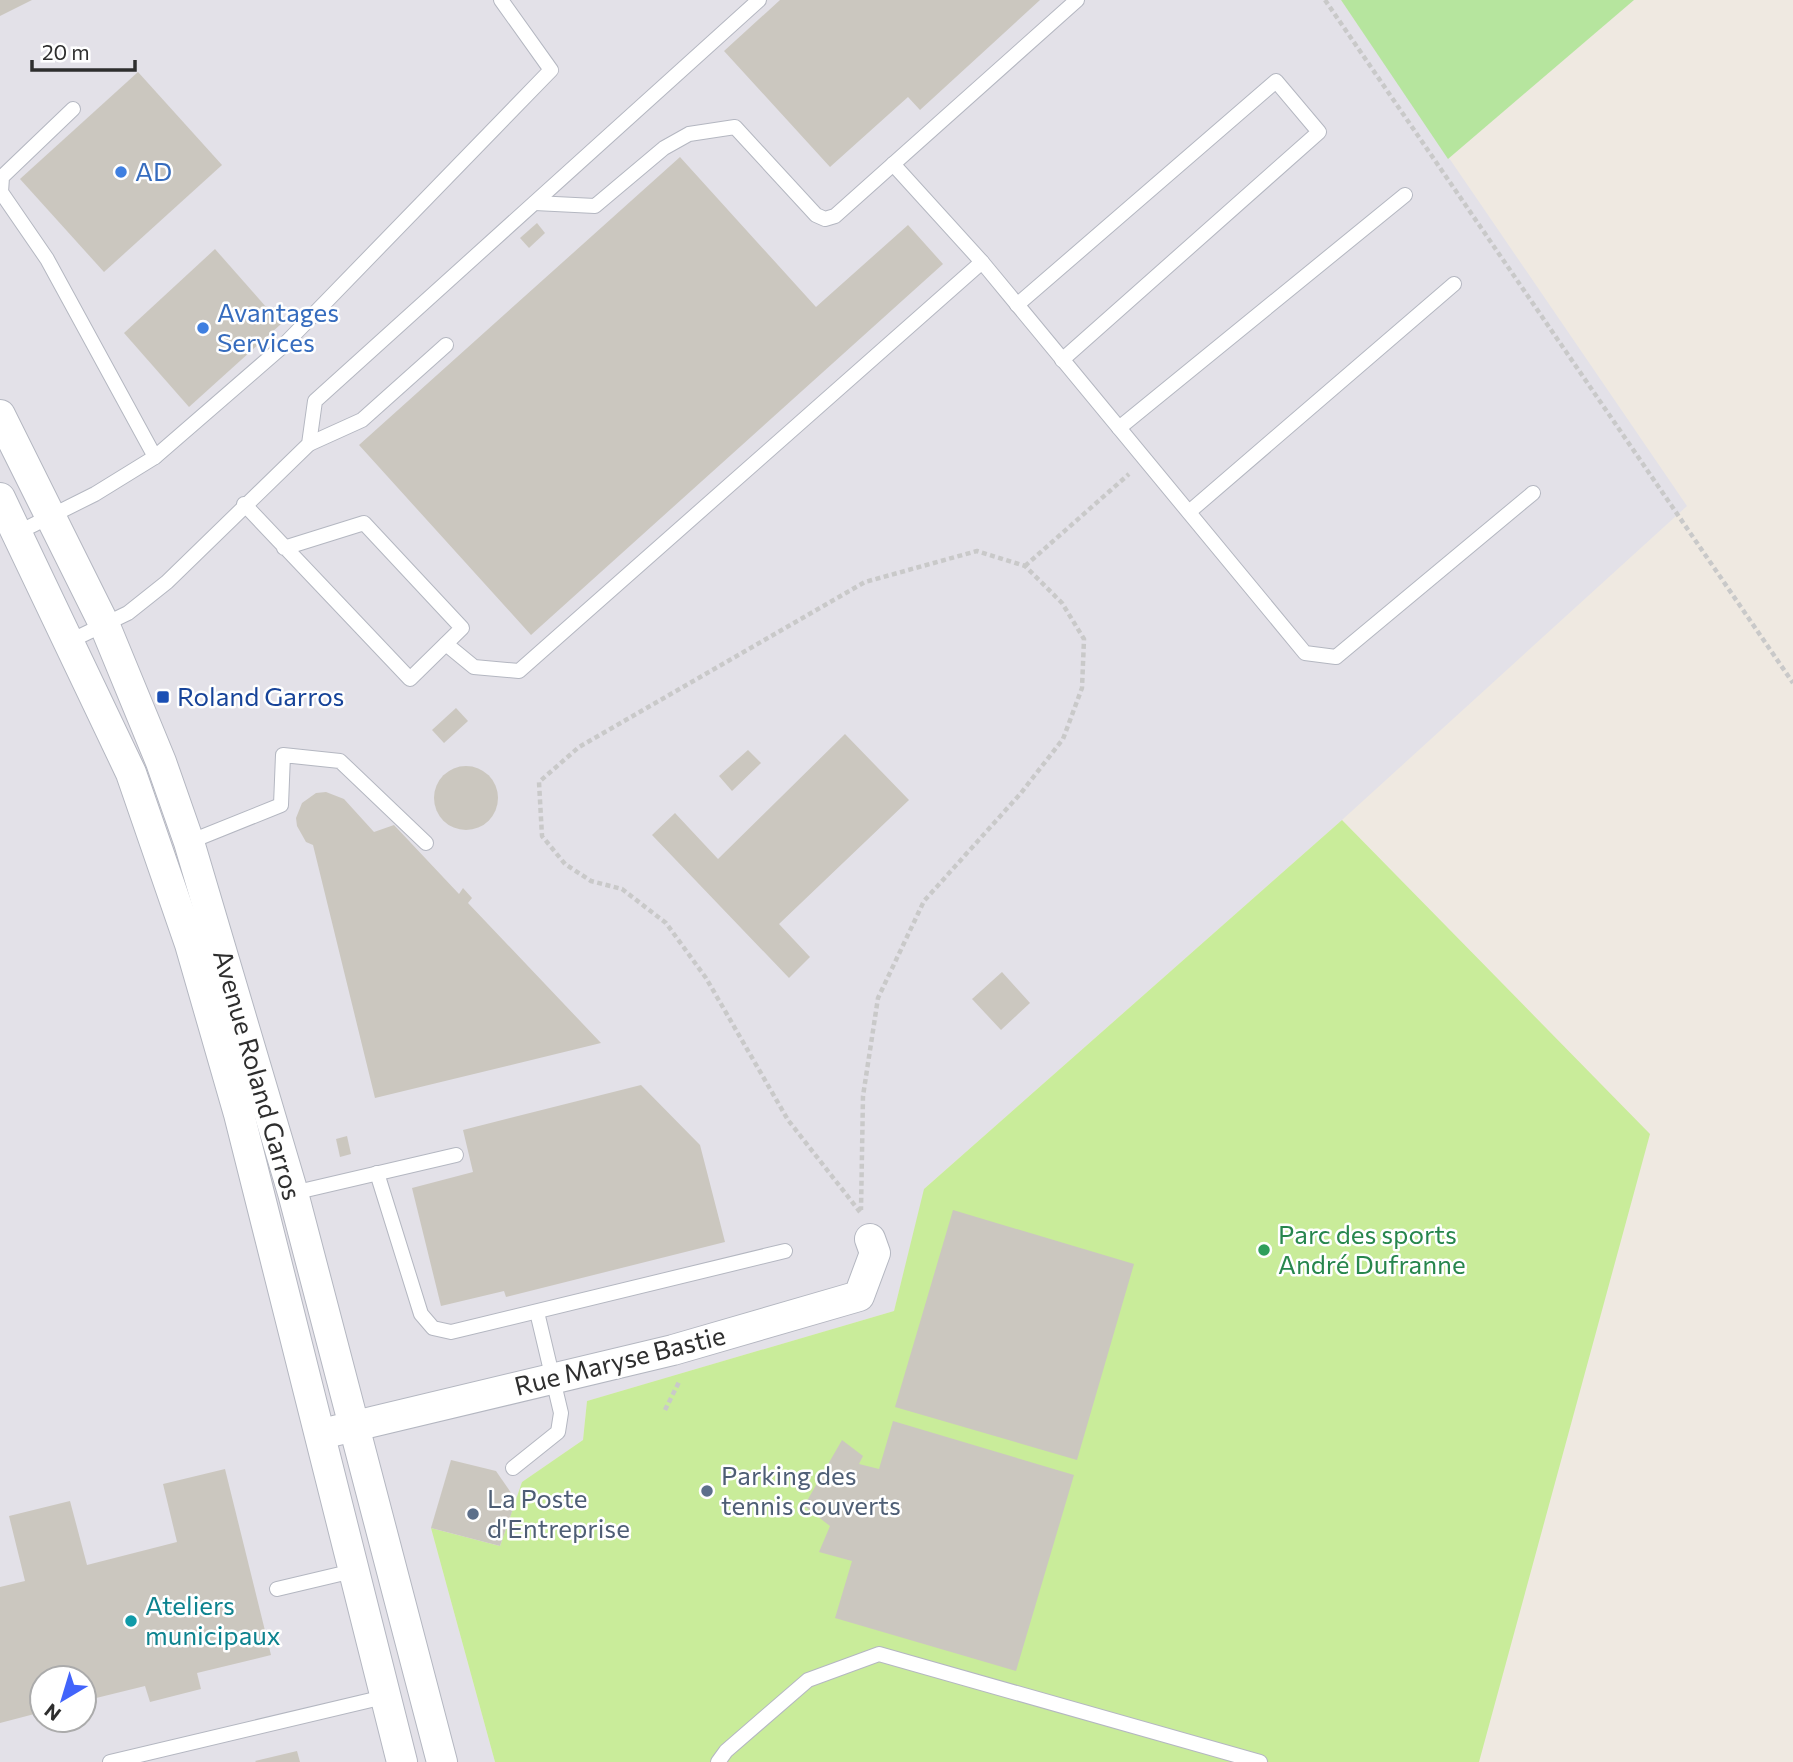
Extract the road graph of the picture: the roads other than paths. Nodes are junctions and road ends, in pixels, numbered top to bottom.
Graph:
1 (501, 0) edge
2 (759, 0) edge
3 (1077, 0) edge
4 (73, 109) dead end
5 (893, 164) junction
6 (1405, 195) dead end
7 (534, 203) junction
8 (982, 262) junction
9 (1454, 284) dead end
10 (1017, 305) junction
11 (446, 345) dead end
12 (1062, 360) junction
13 (0, 415) edge
14 (1119, 428) junction
15 (309, 444) junction
16 (155, 457) junction
17 (1533, 493) dead end
18 (0, 498) edge
19 (244, 504) junction
20 (1189, 512) junction
21 (52, 517) junction
22 (17, 533) junction
23 (284, 548) junction
24 (105, 626) junction
25 (68, 642) junction
26 (446, 644) junction
27 (189, 842) junction
28 (426, 843) dead end
29 (456, 1155) dead end
30 (377, 1173) junction
31 (293, 1193) junction
32 (870, 1239) dead end
33 (785, 1251) dead end
34 (537, 1312) junction
35 (552, 1378) junction
36 (354, 1426) junction
37 (320, 1434) junction
38 (513, 1468) dead end
39 (354, 1572) junction
40 (277, 1589) dead end
41 (384, 1697) junction
42 (110, 1762) edge
43 (402, 1762) edge
44 (442, 1762) edge
45 (718, 1762) edge
46 (1260, 1762) edge

1 - 16 lane
2 - 7 lane
3 - 5 lane
4 - 16 lane
5 - 7 lane
5 - 8 lane
6 - 14 lane
7 - 15 lane
8 - 10 lane
8 - 26 lane
9 - 20 lane
10 - 12 lane
10 - 12 lane
11 - 15 lane
12 - 14 lane
13 - 21 street, Avenue Roland Garros
14 - 20 lane
15 - 19 lane
16 - 21 lane
17 - 20 lane
18 - 22 street, Avenue Roland Garros
19 - 23 lane
19 - 24 lane
21 - 22 lane
21 - 24 street, Avenue Roland Garros
22 - 25 street, Avenue Roland Garros
23 - 26 lane
23 - 26 lane
24 - 25 lane
24 - 27 street, Avenue Roland Garros
25 - 37 street, Avenue Roland Garros
27 - 28 lane
27 - 31 street, Avenue Roland Garros
29 - 30 lane
30 - 31 lane
30 - 34 lane
31 - 36 street, Avenue Roland Garros
32 - 35 street, Rue Maryse Bastie
33 - 34 lane
34 - 35 lane
35 - 36 street, Rue Maryse Bastie
35 - 38 lane
36 - 37 street, Rue Maryse Bastie
36 - 44 street, Avenue Roland Garros
37 - 39 street, Avenue Roland Garros
39 - 40 lane
39 - 41 street, Avenue Roland Garros
41 - 42 lane
41 - 43 street, Avenue Roland Garros
45 - 46 lane

